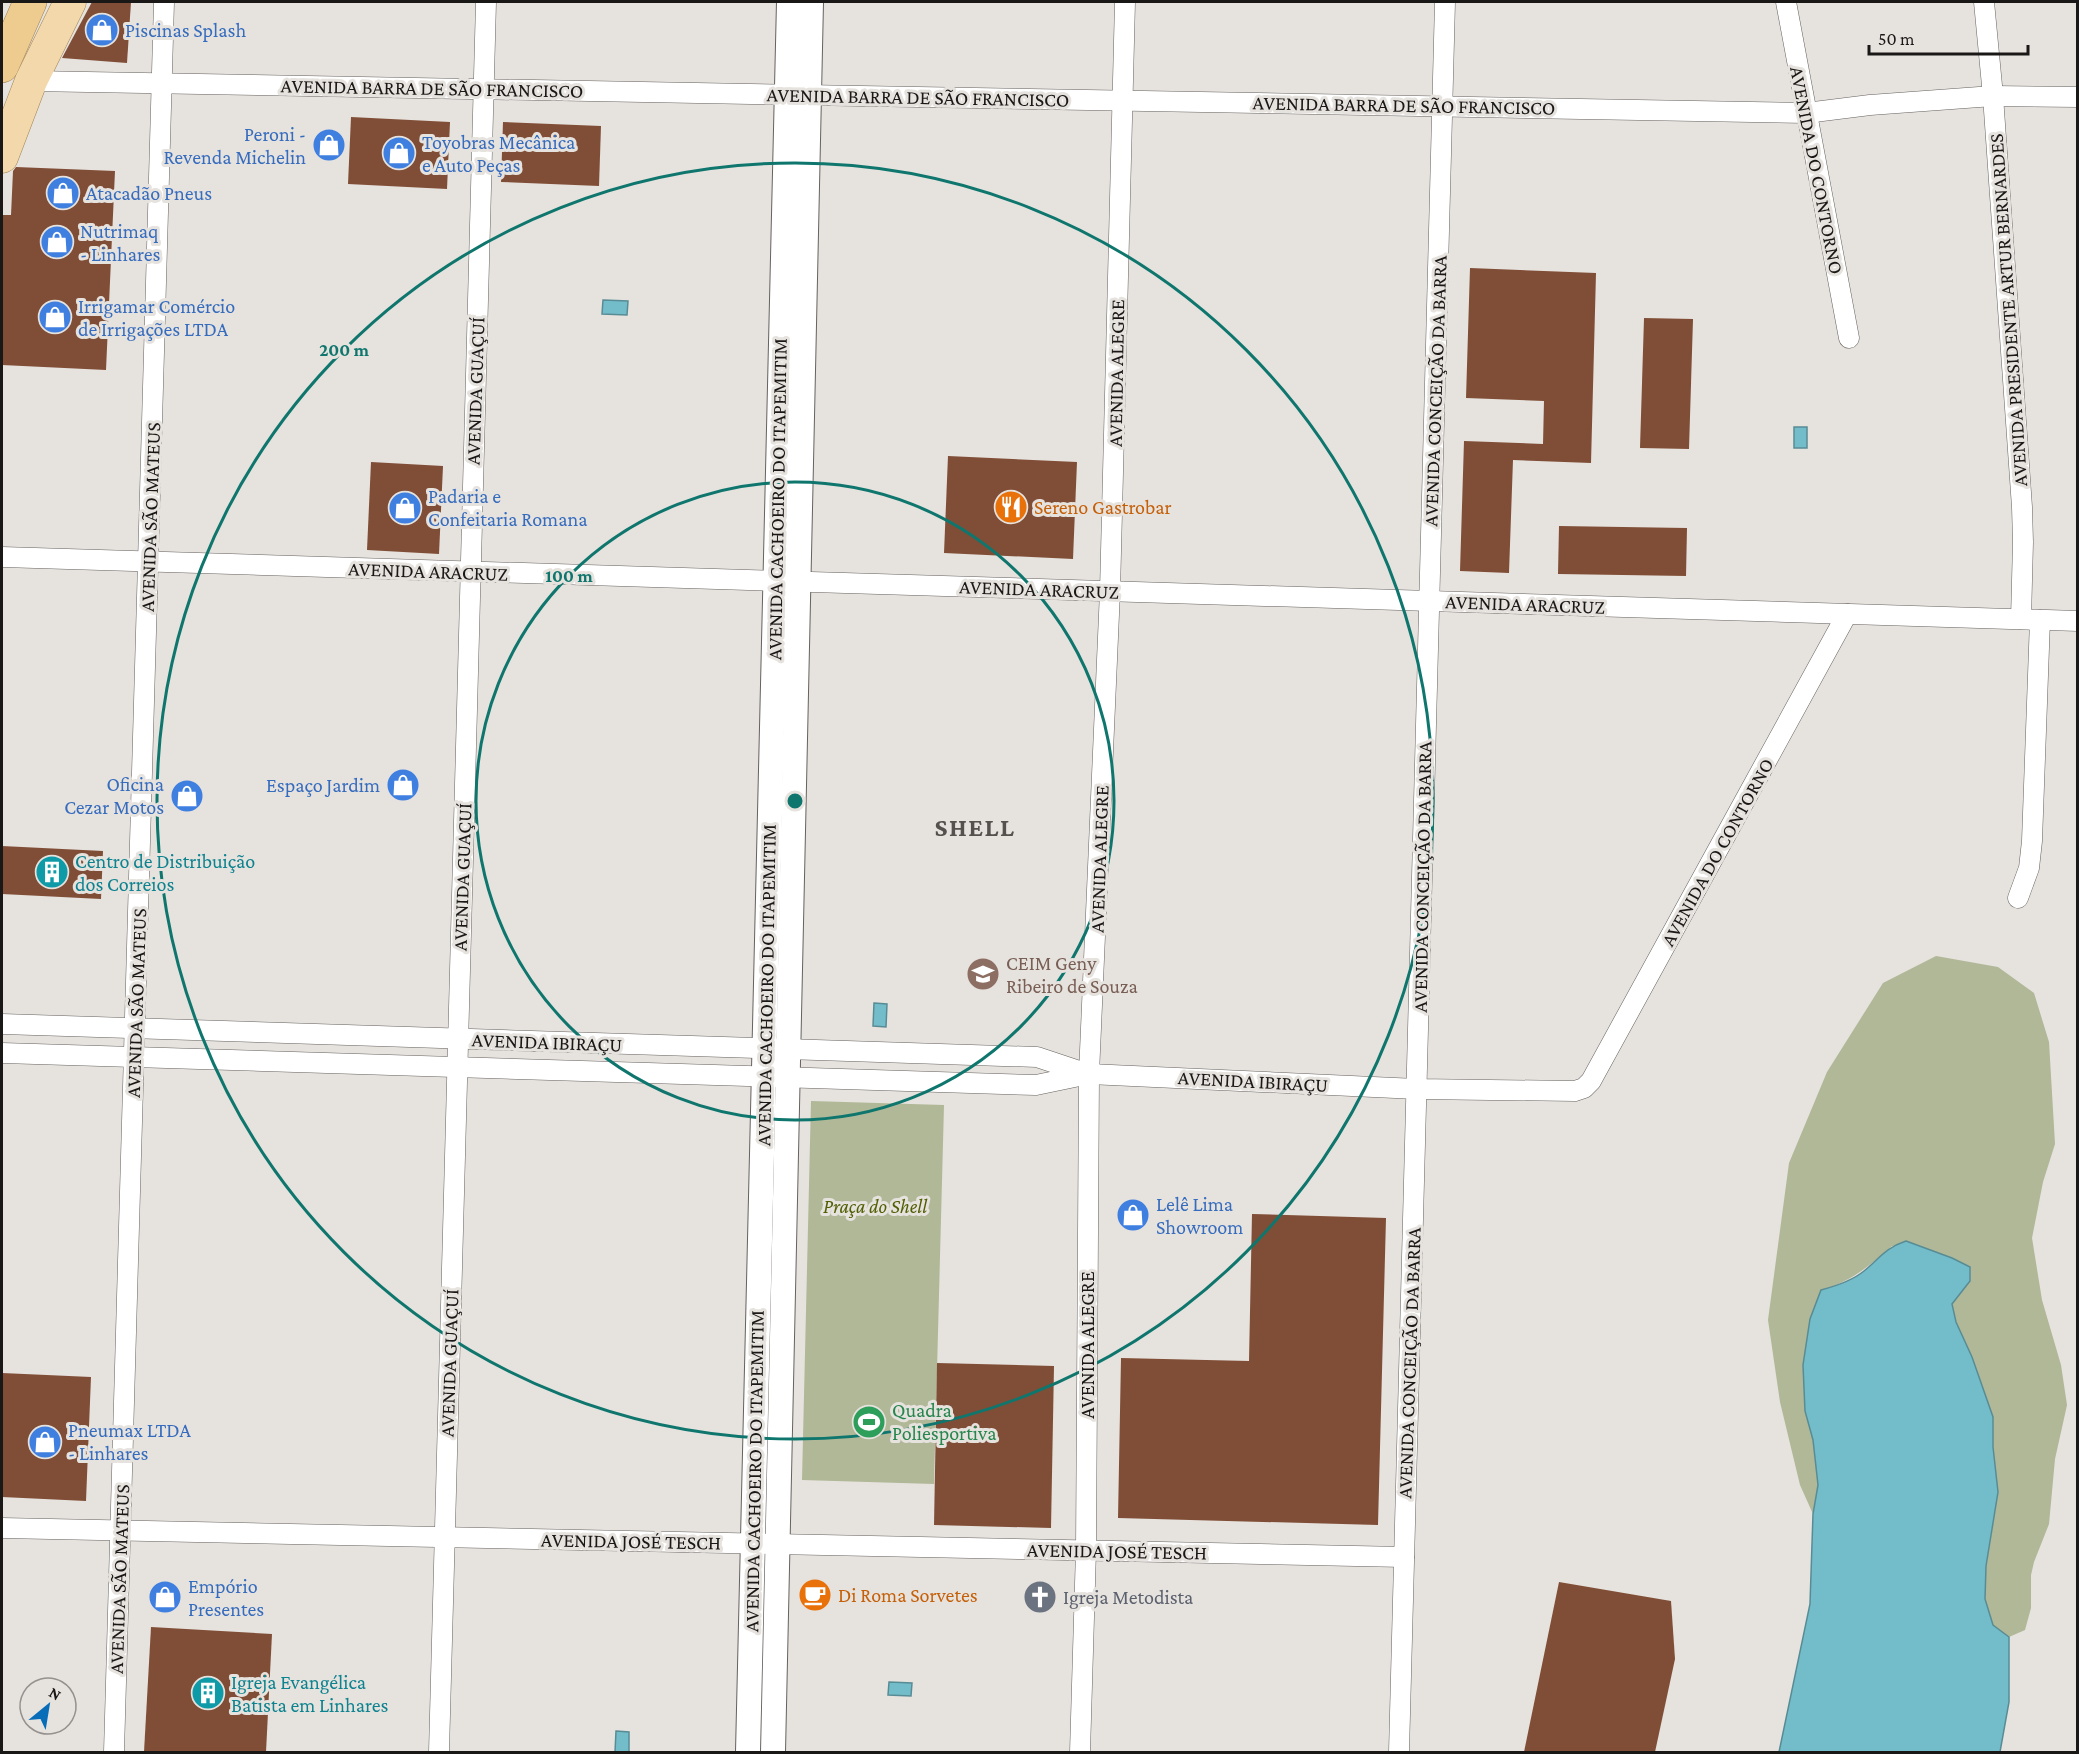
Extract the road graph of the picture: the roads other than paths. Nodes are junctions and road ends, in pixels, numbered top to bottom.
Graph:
1 (30, 2) edge
2 (70, 2) edge
3 (164, 2) edge
4 (486, 2) edge
5 (789, 2) edge
6 (811, 2) edge
7 (1125, 2) edge
8 (1445, 2) edge
9 (1786, 2) edge
10 (1984, 2) edge
11 (2, 66) edge
12 (31, 81) junction
13 (162, 83) junction
14 (483, 89) junction
15 (798, 94) junction
16 (1993, 96) junction
17 (2078, 97) edge
18 (1123, 100) junction
19 (1442, 106) junction
20 (1806, 113) junction
21 (2, 157) edge
22 (1849, 338) dead end
23 (2, 557) edge
24 (148, 562) junction
25 (470, 572) junction
26 (787, 582) junction
27 (1110, 591) junction
28 (1429, 601) junction
29 (1847, 614) junction
30 (2031, 619) junction
31 (2078, 621) edge
32 (2018, 898) dead end
33 (2, 1024) edge
34 (135, 1029) junction
35 (458, 1039) junction
36 (764, 1049) junction
37 (788, 1050) junction
38 (2, 1053) edge
39 (134, 1057) junction
40 (457, 1067) junction
41 (1089, 1074) junction
42 (764, 1077) junction
43 (788, 1077) junction
44 (1584, 1088) joint
45 (1417, 1089) junction
46 (2, 1528) edge
47 (121, 1530) junction
48 (444, 1537) junction
49 (753, 1543) junction
50 (777, 1544) junction
51 (1086, 1550) junction
52 (1404, 1557) junction
53 (114, 1752) edge
54 (439, 1752) edge
55 (748, 1752) edge
56 (773, 1752) edge
57 (1080, 1752) edge
58 (1399, 1752) edge

1 - 11 highway
2 - 12 main road
3 - 13 street, AVENIDA SÃO MATEUS
4 - 14 street, AVENIDA GUAÇUÍ
5 - 15 street
6 - 15 street
7 - 18 street, AVENIDA ALEGRE
8 - 19 street, AVENIDA CONCEIÇÃO DA BARRA
9 - 20 street, AVENIDA DO CONTORNO
10 - 16 street, AVENIDA PRESIDENTE ARTUR BERNARDES
12 - 13 street, AVENIDA BARRA DE SÃO FRANCISCO
12 - 21 main road
13 - 14 street, AVENIDA BARRA DE SÃO FRANCISCO
13 - 24 street, AVENIDA SÃO MATEUS
14 - 15 street, AVENIDA BARRA DE SÃO FRANCISCO
14 - 25 street, AVENIDA GUAÇUÍ
15 - 18 street, AVENIDA BARRA DE SÃO FRANCISCO
15 - 26 street
16 - 17 street, AVENIDA BARRA DE SÃO FRANCISCO
16 - 20 street, AVENIDA BARRA DE SÃO FRANCISCO
16 - 30 street, AVENIDA PRESIDENTE ARTUR BERNARDES
18 - 19 street, AVENIDA BARRA DE SÃO FRANCISCO
18 - 27 street, AVENIDA ALEGRE
19 - 20 street, AVENIDA BARRA DE SÃO FRANCISCO
19 - 28 street, AVENIDA CONCEIÇÃO DA BARRA
20 - 22 street, AVENIDA DO CONTORNO
23 - 24 street, AVENIDA ARACRUZ
24 - 25 street, AVENIDA ARACRUZ
24 - 34 street, AVENIDA SÃO MATEUS
25 - 26 street, AVENIDA ARACRUZ
25 - 35 street, AVENIDA GUAÇUÍ
26 - 27 street, AVENIDA ARACRUZ
26 - 36 street, AVENIDA CACHOEIRO DO ITAPEMITIM
26 - 37 street
27 - 28 street, AVENIDA ARACRUZ
27 - 41 street, AVENIDA ALEGRE
28 - 29 street, AVENIDA ARACRUZ
28 - 45 street, AVENIDA CONCEIÇÃO DA BARRA
29 - 30 street, AVENIDA ARACRUZ
29 - 44 street, AVENIDA DO CONTORNO
30 - 31 street, AVENIDA ARACRUZ
30 - 32 street, AVENIDA PRESIDENTE ARTUR BERNARDES
33 - 34 street, AVENIDA IBIRAÇU
34 - 35 street, AVENIDA IBIRAÇU
34 - 39 street, AVENIDA SÃO MATEUS
35 - 36 street, AVENIDA IBIRAÇU
35 - 40 street, AVENIDA GUAÇUÍ
36 - 37 street, AVENIDA IBIRAÇU
36 - 42 street, AVENIDA CACHOEIRO DO ITAPEMITIM
37 - 41 street, AVENIDA IBIRAÇU
37 - 43 street
38 - 39 street, AVENIDA IBIRAÇU
39 - 40 street, AVENIDA IBIRAÇU
39 - 47 street, AVENIDA SÃO MATEUS
40 - 42 street, AVENIDA IBIRAÇU
40 - 48 street, AVENIDA GUAÇUÍ
41 - 43 street, AVENIDA IBIRAÇU
41 - 45 street, AVENIDA IBIRAÇU
41 - 51 street, AVENIDA ALEGRE
42 - 43 street, AVENIDA IBIRAÇU
42 - 49 street, AVENIDA CACHOEIRO DO ITAPEMITIM
43 - 50 street
44 - 45 street, AVENIDA IBIRAÇU
45 - 52 street, AVENIDA CONCEIÇÃO DA BARRA
46 - 47 street, AVENIDA JOSÉ TESCH
47 - 48 street, AVENIDA JOSÉ TESCH
47 - 53 street, AVENIDA SÃO MATEUS
48 - 49 street, AVENIDA JOSÉ TESCH
48 - 54 street, AVENIDA GUAÇUÍ
49 - 50 street, AVENIDA JOSÉ TESCH
49 - 55 street, AVENIDA CACHOEIRO DO ITAPEMITIM
50 - 51 street, AVENIDA JOSÉ TESCH
50 - 56 street
51 - 52 street, AVENIDA JOSÉ TESCH
51 - 57 street, AVENIDA ALEGRE
52 - 58 street, AVENIDA CONCEIÇÃO DA BARRA

